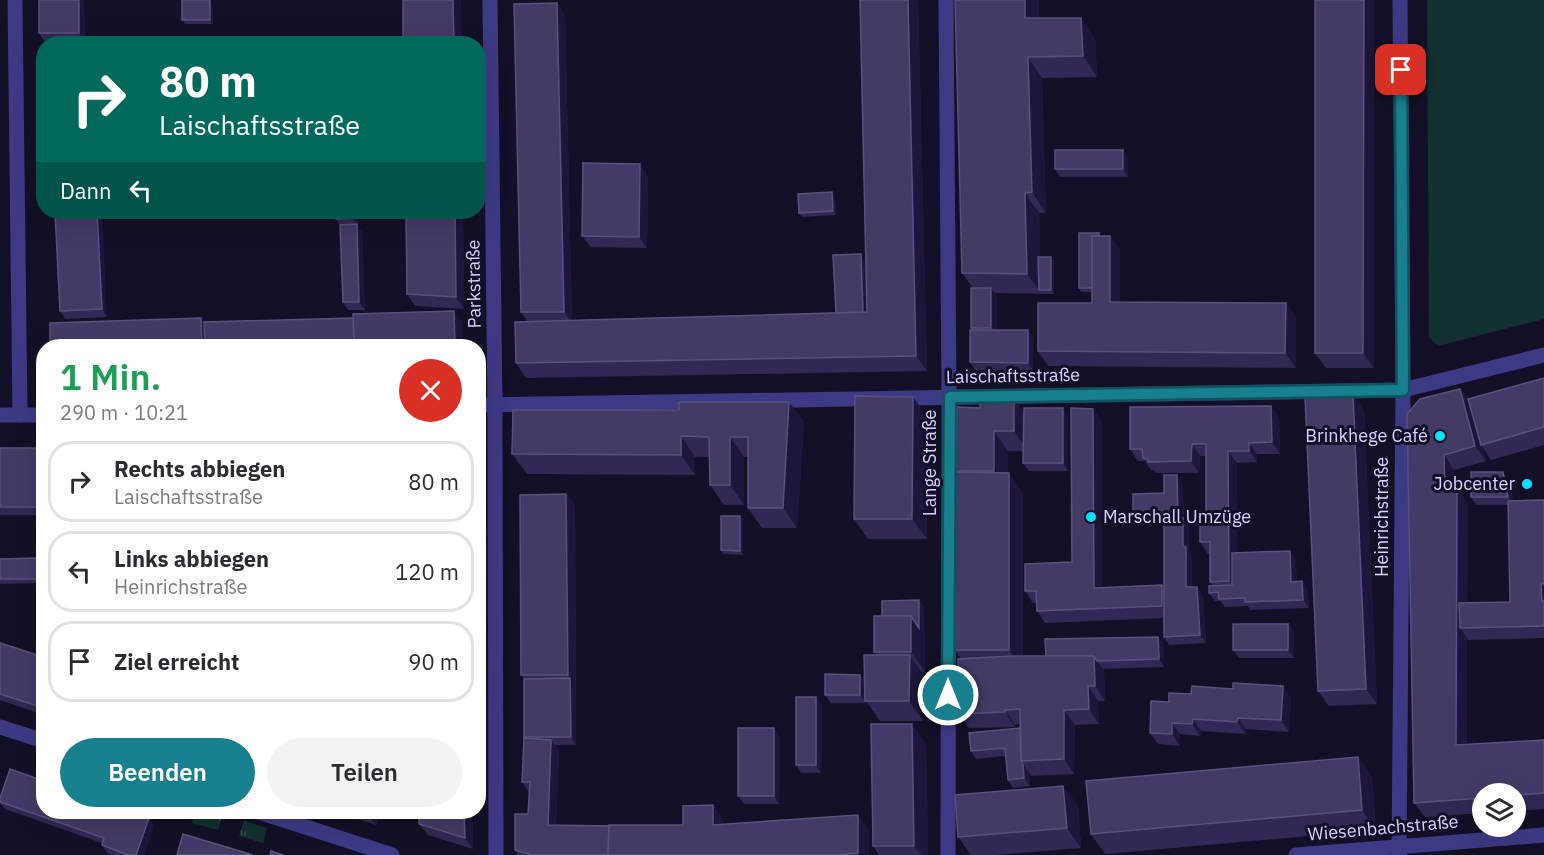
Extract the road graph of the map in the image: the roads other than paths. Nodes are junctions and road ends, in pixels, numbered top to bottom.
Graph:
1 (15, 0) edge
2 (490, 0) edge
3 (946, 0) edge
4 (1400, 0) edge
5 (1544, 355) edge
6 (1403, 390) junction
7 (950, 397) junction
8 (486, 405) edge
9 (495, 405) junction
10 (36, 414) edge
11 (21, 415) junction
12 (0, 416) edge
13 (0, 727) edge
14 (36, 738) edge
15 (281, 819) edge
16 (1544, 835) edge
17 (1399, 850) edge
18 (392, 855) edge
19 (496, 855) edge
20 (948, 855) edge
21 (1296, 855) edge

1 - 11 street
2 - 9 street, Parkstraße
3 - 7 street, Lange Straße
4 - 6 street, Heinrichstraße
5 - 6 street, Laischaftsstraße
6 - 7 street, Laischaftsstraße
6 - 17 street, Heinrichstraße
7 - 9 street, Laischaftsstraße
7 - 20 street, Lange Straße
8 - 9 street, Laischaftsstraße
9 - 19 street, Parkstraße
10 - 11 street
11 - 12 street
13 - 14 street
15 - 18 street
16 - 17 street, Wiesenbachstraße
17 - 21 street, Wiesenbachstraße

